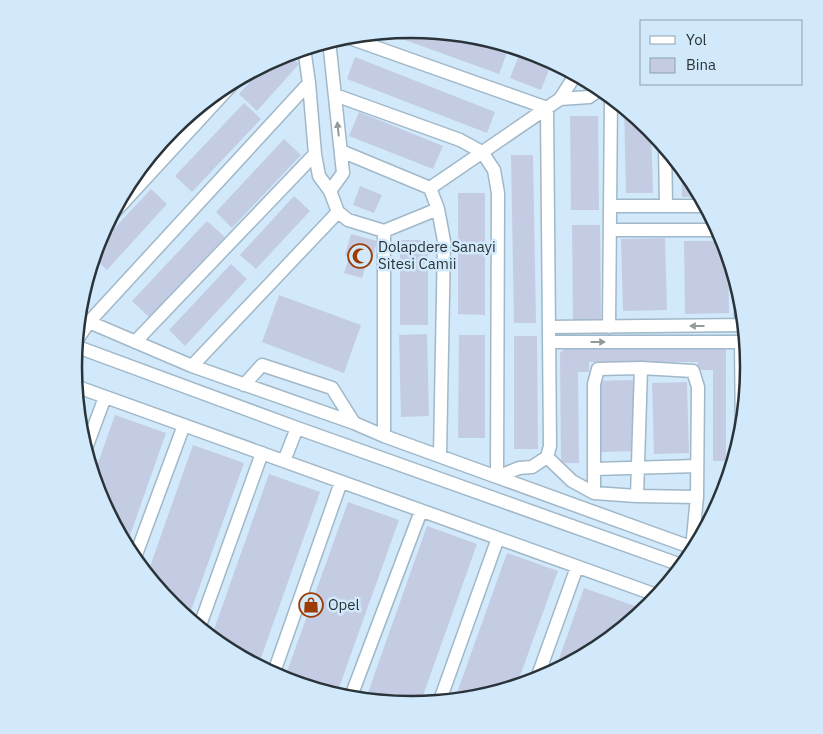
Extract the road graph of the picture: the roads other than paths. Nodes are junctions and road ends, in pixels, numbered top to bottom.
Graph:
1 (360, 42) edge
2 (330, 48) edge
3 (305, 55) edge
4 (572, 80) edge
5 (310, 83) junction
6 (595, 93) edge
7 (334, 95) junction
8 (560, 99) junction
9 (611, 105) edge
10 (547, 108) junction
11 (205, 110) edge
12 (340, 151) junction
13 (482, 152) junction
14 (316, 154) junction
15 (665, 157) edge
16 (156, 159) edge
17 (430, 188) junction
18 (330, 191) junction
19 (610, 206) junction
20 (666, 206) junction
21 (699, 206) edge
22 (438, 209) junction
23 (338, 212) junction
24 (610, 230) junction
25 (711, 230) edge
26 (384, 231) junction
27 (89, 322) junction
28 (738, 326) edge
29 (549, 327) junction
30 (609, 327) junction
31 (85, 328) edge
32 (136, 342) junction
33 (549, 342) junction
34 (740, 342) edge
35 (83, 349) edge
36 (192, 366) junction
37 (641, 368) junction
38 (244, 385) junction
39 (83, 389) edge
40 (105, 397) junction
41 (354, 423) junction
42 (184, 425) junction
43 (297, 428) junction
44 (384, 436) junction
45 (90, 438) edge
46 (262, 453) junction
47 (440, 456) junction
48 (547, 457) junction
49 (284, 461) junction
50 (697, 466) junction
51 (638, 468) junction
52 (594, 469) junction
53 (497, 477) junction
54 (341, 482) junction
55 (594, 493) junction
56 (637, 496) junction
57 (696, 496) junction
58 (421, 511) junction
59 (694, 536) edge
60 (498, 538) junction
61 (687, 547) edge
62 (138, 550) edge
63 (676, 563) edge
64 (577, 567) junction
65 (649, 594) edge
66 (202, 621) edge
67 (275, 667) edge
68 (540, 670) edge
69 (353, 691) edge
70 (441, 695) edge

1 - 10 street
2 - 7 street
3 - 5 street
4 - 8 street
5 - 14 street
5 - 27 street
6 - 8 street
12 -> 7 street
7 - 13 street
8 - 10 street
9 - 19 street
10 - 13 street
10 - 29 street
11 - 16 street
12 - 17 street
12 - 18 street
13 - 17 street
13 - 53 street
14 - 18 street
14 - 32 street
15 - 20 street
17 - 22 street
18 - 23 street
19 - 20 street
19 - 24 street
20 - 21 street
22 - 26 street
22 - 47 street
23 - 26 street
23 - 36 street
24 - 25 street
24 - 30 street
26 - 44 street
27 - 31 street
27 - 32 street
28 -> 30 street
29 - 30 street
29 - 33 street
32 - 36 street
33 -> 34 street
33 - 48 street
35 - 43 street
36 - 38 street
37 - 50 street
37 - 51 street
37 - 52 street
38 - 41 street
38 - 41 street
39 - 40 street
40 - 42 street
40 - 45 street
41 - 44 street
42 - 46 street
42 - 62 street
43 - 49 street
43 - 63 street
44 - 47 street
46 - 49 street
46 - 66 street
47 - 53 street
48 - 53 street
48 - 55 street
49 - 54 street
50 - 51 street
50 - 57 street
51 - 52 street
51 - 56 street
52 - 55 street
53 - 61 street
54 - 58 street
54 - 67 street
55 - 56 street
56 - 57 street
57 - 59 street
58 - 60 street
58 - 69 street
60 - 64 street
60 - 70 street
64 - 65 street
64 - 68 street

